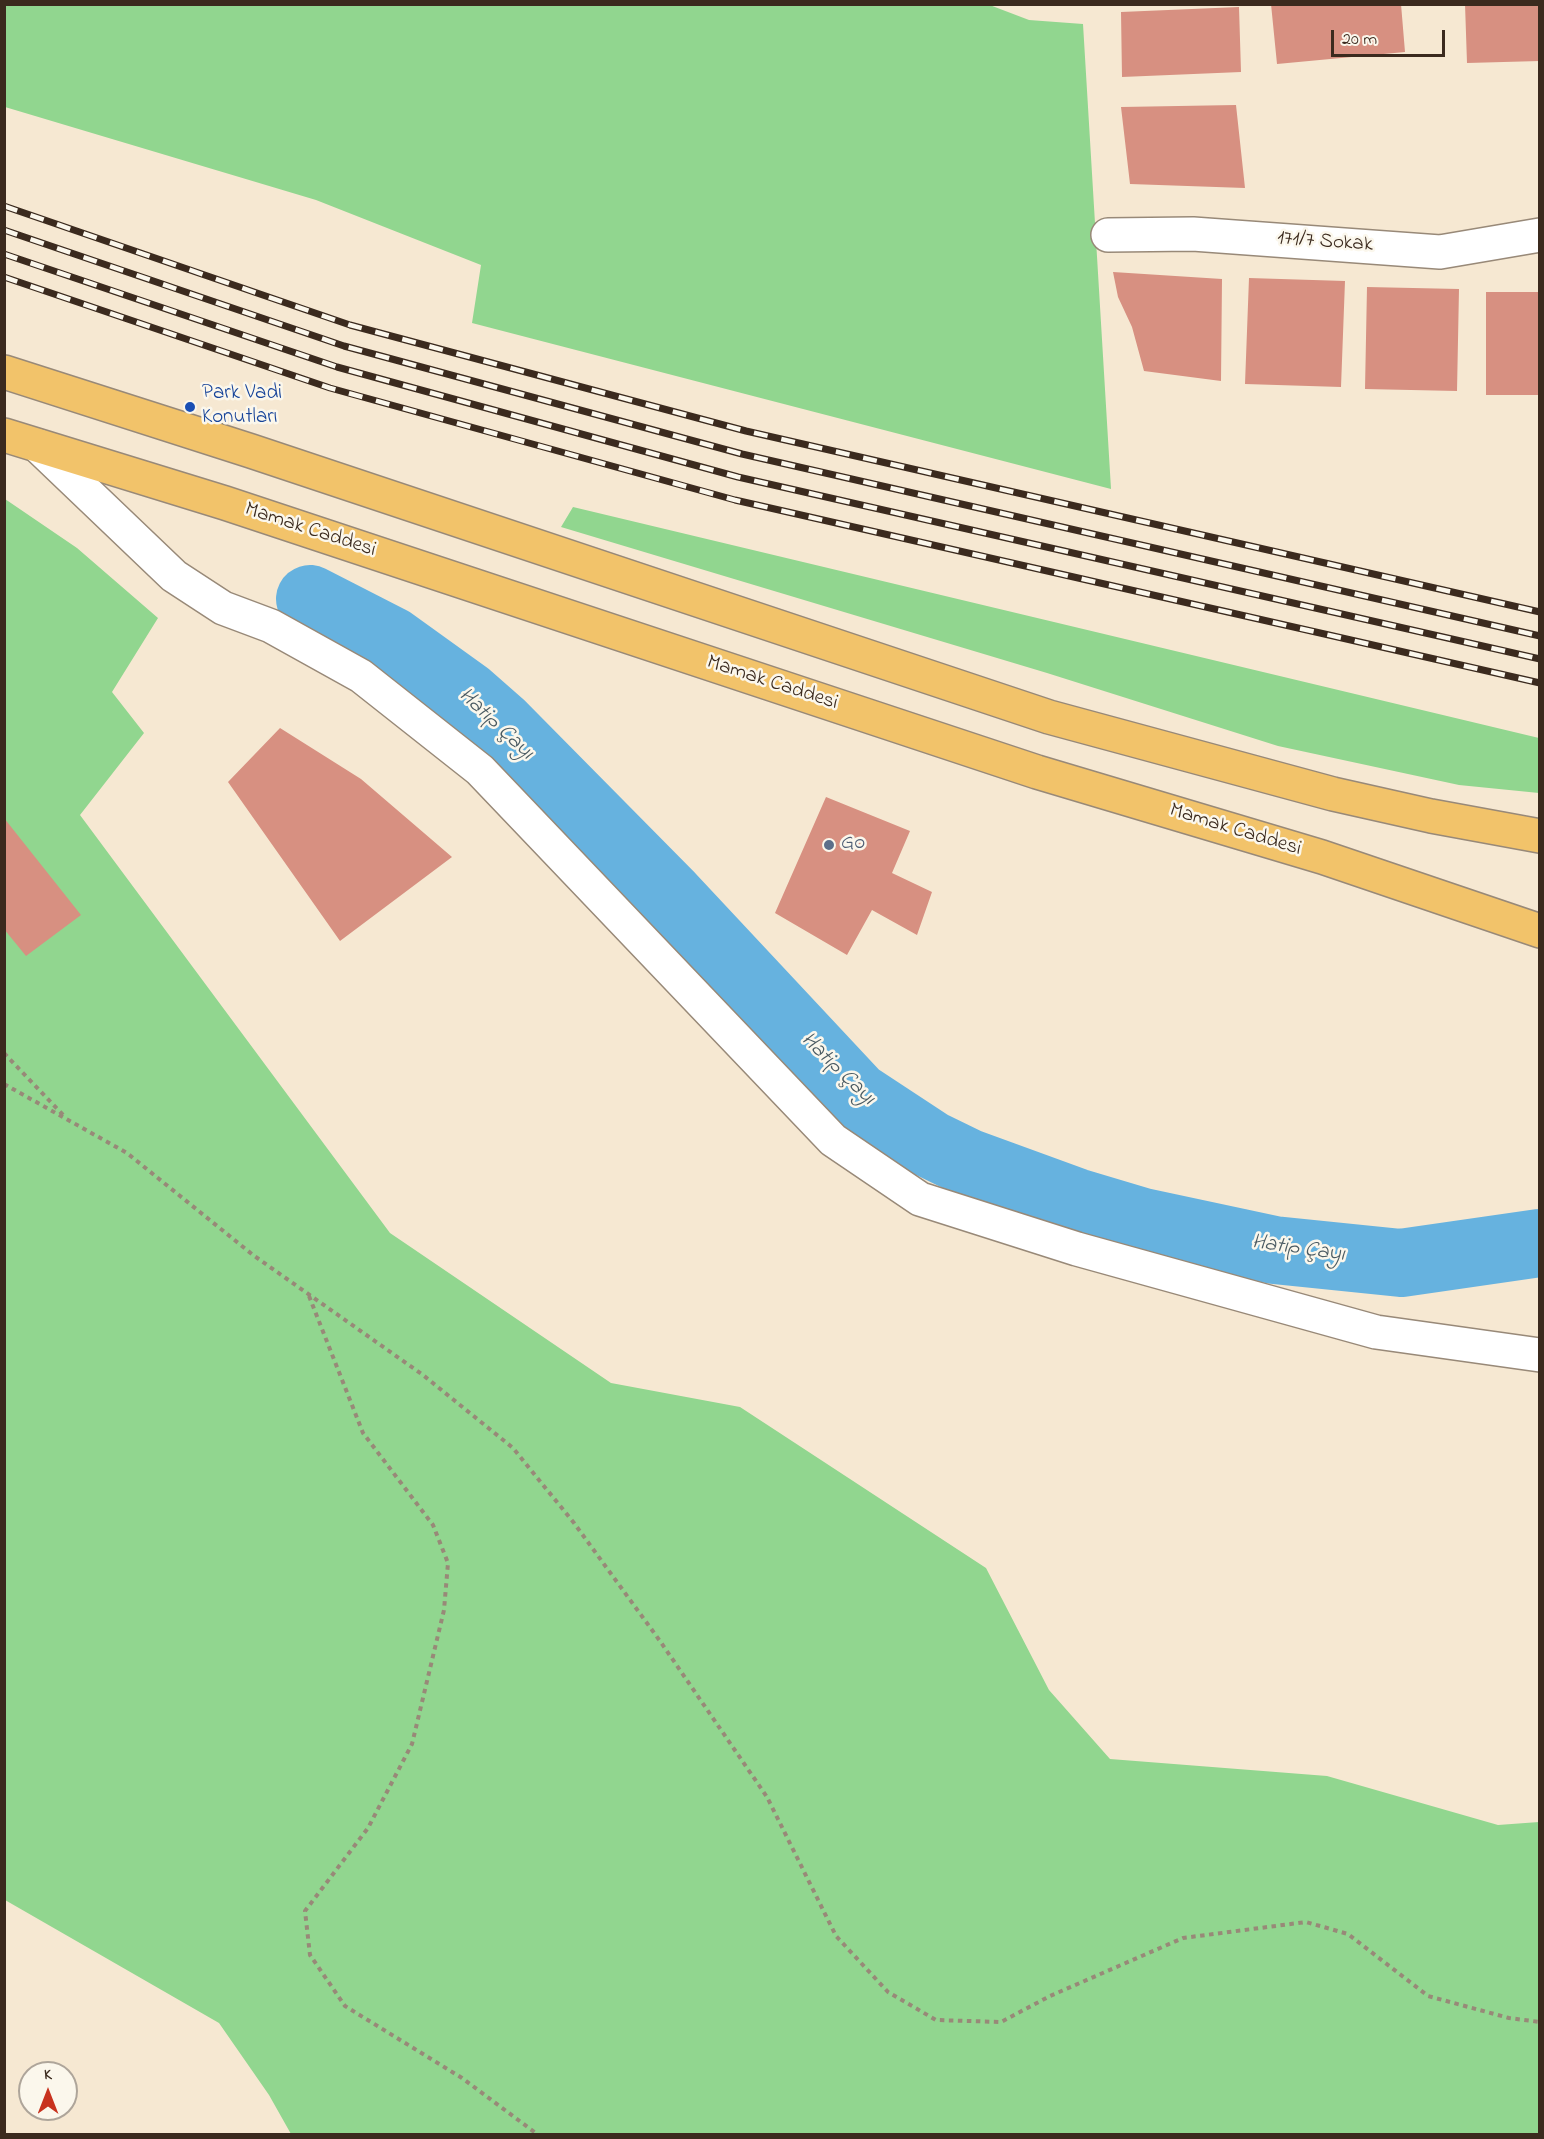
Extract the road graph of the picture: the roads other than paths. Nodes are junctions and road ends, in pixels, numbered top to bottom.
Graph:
1 (1108, 235) dead end
2 (1539, 235) edge
3 (4, 372) edge
4 (4, 435) edge
5 (38, 446) junction
6 (1539, 836) edge
7 (1539, 931) edge
8 (1539, 1355) edge

1 - 2 street, 171/7 Sokak
3 - 6 main road
4 - 5 main road, Mamak Caddesi
5 - 7 main road, Mamak Caddesi
5 - 8 street

